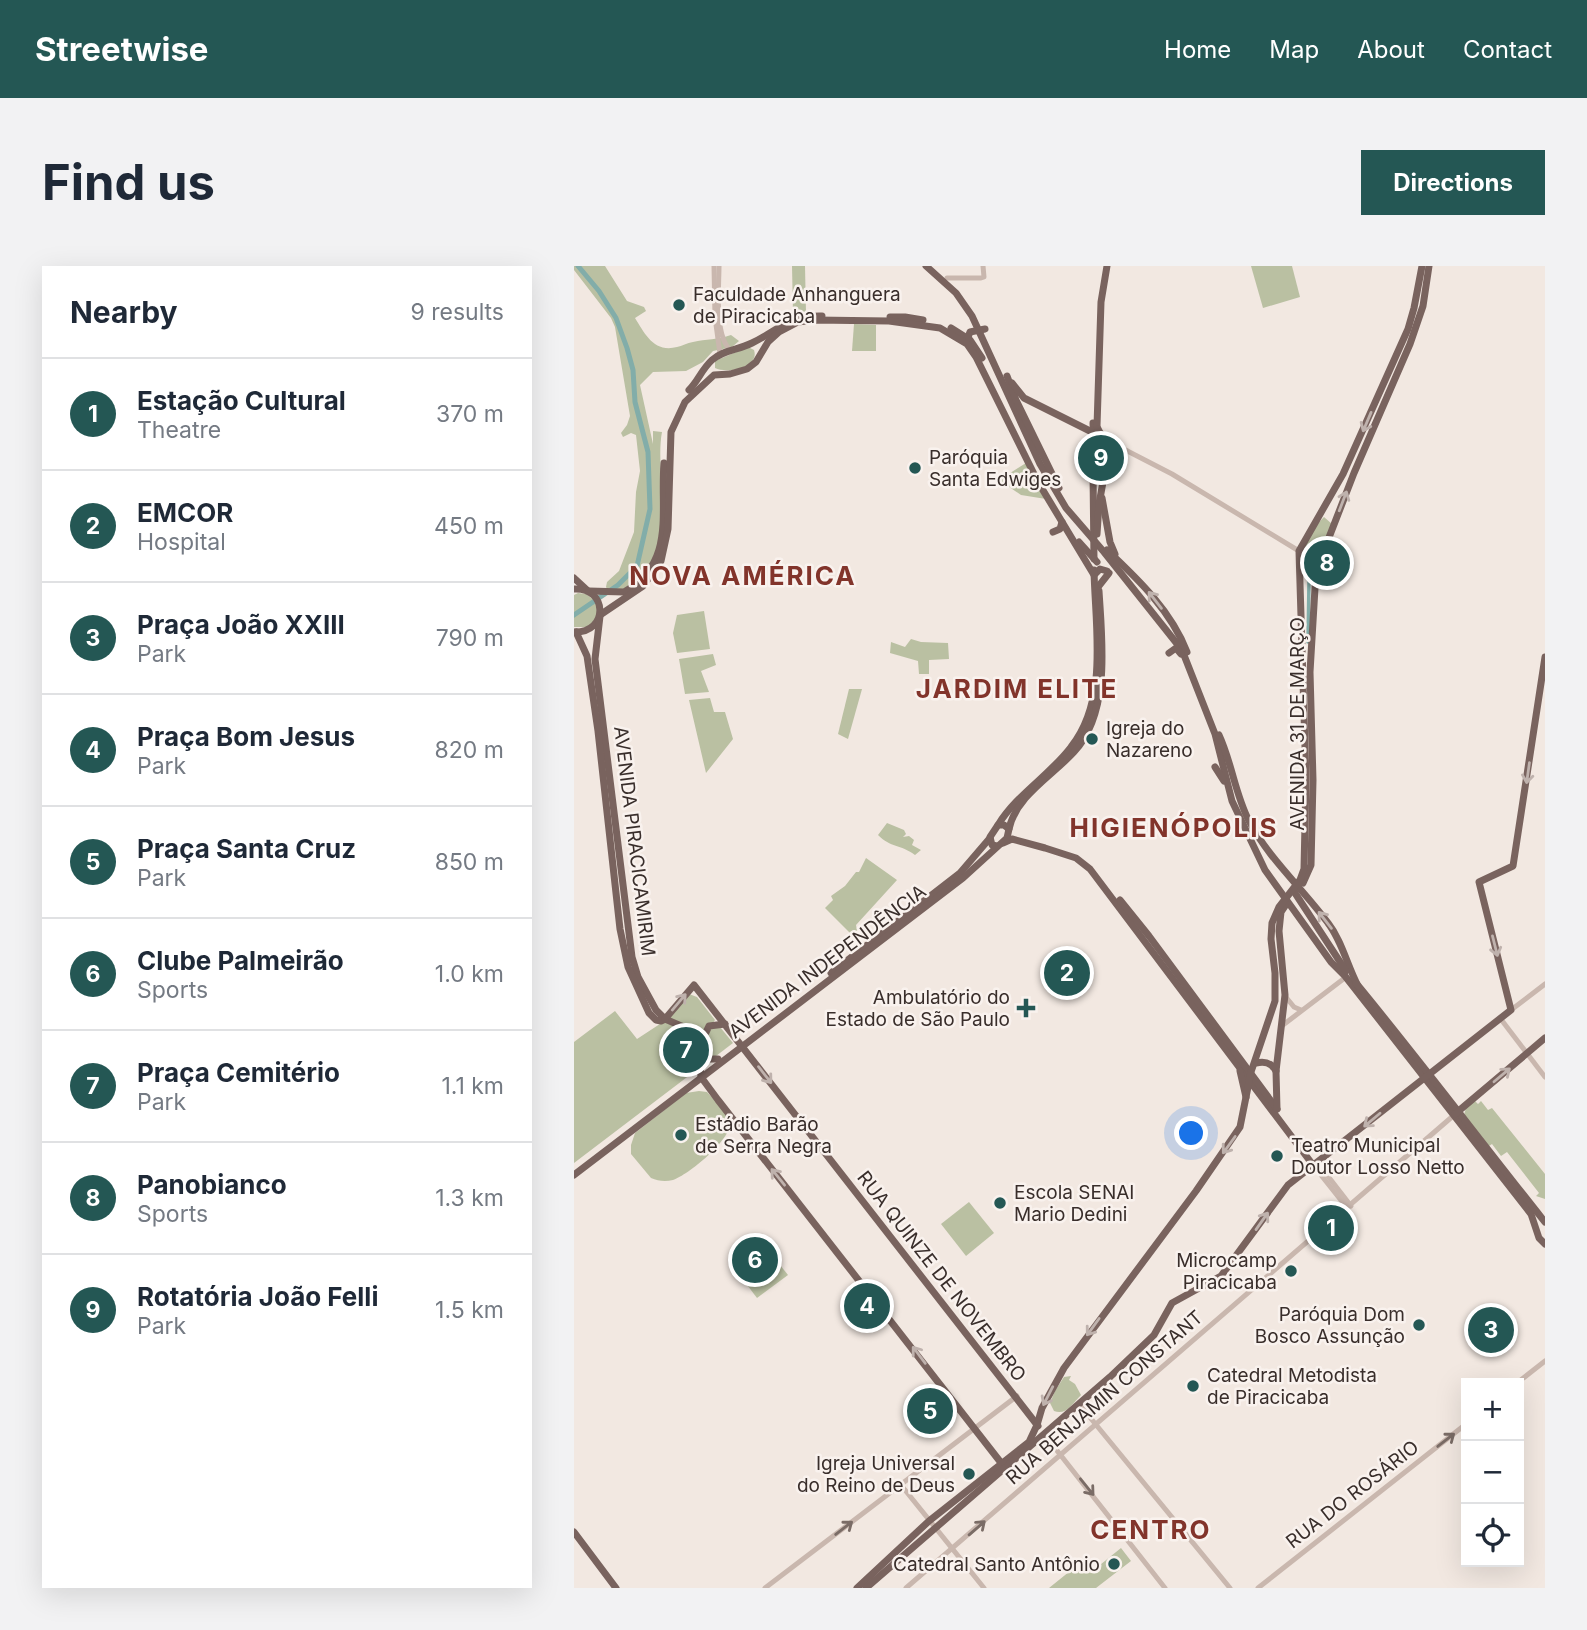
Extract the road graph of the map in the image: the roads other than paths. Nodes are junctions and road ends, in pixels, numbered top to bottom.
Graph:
1 (717, 266) edge
2 (926, 266) edge
3 (934, 266) edge
4 (983, 266) edge
5 (1105, 266) edge
6 (1429, 266) edge
7 (1423, 271) edge
8 (947, 278) junction
9 (1419, 285) junction
10 (1424, 300) junction
11 (906, 319) junction
12 (975, 322) junction
13 (982, 329) junction
14 (719, 333) junction
15 (966, 337) junction
16 (751, 343) junction
17 (730, 350) junction
18 (720, 354) junction
19 (761, 354) junction
20 (979, 357) junction
21 (712, 360) junction
22 (724, 374) junction
23 (1017, 395) junction
24 (1092, 432) junction
25 (1030, 434) junction
26 (1106, 440) junction
27 (1094, 450) junction
28 (1128, 450) junction
29 (1026, 451) junction
30 (1110, 456) junction
31 (1103, 471) junction
32 (1093, 472) junction
33 (1047, 480) junction
34 (1103, 482) junction
35 (1320, 514) junction
36 (1062, 523) junction
37 (1335, 523) junction
38 (1268, 525) dead end
39 (1054, 532) dead end
40 (1095, 533) junction
41 (1272, 535) junction
42 (1093, 544) junction
43 (1082, 549) junction
44 (1299, 551) junction
45 (1096, 561) junction
46 (1119, 561) junction
47 (1299, 568) junction
48 (1131, 572) junction
49 (1316, 574) junction
50 (1123, 577) junction
51 (574, 578) edge
52 (1098, 587) junction
53 (574, 589) edge
54 (590, 593) junction
55 (1131, 595) dead end
56 (1151, 610) junction
57 (600, 613) junction
58 (575, 632) edge
59 (1171, 634) junction
60 (1181, 636) junction
61 (574, 645) edge
62 (584, 648) junction
63 (1545, 657) edge
64 (1190, 669) junction
65 (591, 686) junction
66 (600, 693) junction
67 (1089, 711) junction
68 (1087, 731) junction
69 (1308, 744) junction
70 (1225, 759) junction
71 (1215, 767) dead end
72 (1227, 785) junction
73 (610, 818) junction
74 (998, 825) junction
75 (1009, 830) junction
76 (990, 838) junction
77 (998, 846) junction
78 (1274, 856) junction
79 (1262, 863) junction
80 (615, 882) junction
81 (624, 886) junction
82 (1295, 893) junction
83 (1280, 920) junction
84 (632, 971) junction
85 (1345, 976) junction
86 (1545, 984) edge
87 (1358, 986) junction
88 (1284, 995) junction
89 (1301, 1010) junction
90 (1511, 1010) junction
91 (1500, 1018) junction
92 (665, 1019) junction
93 (725, 1024) junction
94 (1283, 1025) junction
95 (1545, 1038) edge
96 (741, 1044) junction
97 (1259, 1046) junction
98 (1277, 1051) junction
99 (699, 1052) junction
100 (1528, 1054) junction
101 (718, 1059) junction
102 (1256, 1063) junction
103 (1238, 1068) junction
104 (1276, 1071) junction
105 (1251, 1072) junction
106 (700, 1075) junction
107 (1428, 1075) junction
108 (1545, 1077) edge
109 (1252, 1084) junction
110 (1276, 1084) junction
111 (1266, 1093) junction
112 (1246, 1098) junction
113 (1277, 1109) junction
114 (1455, 1114) junction
115 (623, 1132) junction
116 (1315, 1164) junction
117 (586, 1166) junction
118 (574, 1169) edge
119 (574, 1175) edge
120 (1349, 1208) junction
121 (1545, 1224) edge
122 (1537, 1232) junction
123 (1545, 1244) edge
124 (1545, 1361) edge
125 (1523, 1378) edge
126 (1017, 1396) junction
127 (1079, 1404) junction
128 (1095, 1424) junction
129 (1037, 1425) junction
130 (1461, 1428) edge
131 (975, 1429) junction
132 (1044, 1434) junction
133 (1062, 1455) junction
134 (1002, 1464) junction
135 (901, 1485) junction
136 (929, 1521) junction
137 (934, 1528) junction
138 (574, 1532) edge
139 (574, 1537) edge
140 (953, 1549) junction
141 (615, 1587) edge
142 (765, 1588) edge
143 (857, 1588) edge
144 (866, 1588) edge
145 (906, 1588) edge
146 (984, 1588) edge
147 (1165, 1588) edge
148 (1230, 1588) edge
149 (1258, 1588) edge

1 - 14 street
2 - 12 main road
3 - 8 main road
4 - 8 street
5 - 24 main road
5 - 26 main road
6 - 7 main road, AVENIDA 31 DE MARÇO
7 - 9 main road, AVENIDA 31 DE MARÇO
7 - 10 main road, AVENIDA 31 DE MARÇO
8 - 13 main road
9 - 10 main road
9 -> 35 main road, AVENIDA 31 DE MARÇO
37 -> 10 main road, AVENIDA 31 DE MARÇO
11 - 15 main road
11 - 15 main road
11 - 16 main road
11 - 19 main road
12 - 13 main road
12 - 15 main road
13 - 15 main road
13 - 23 main road
13 - 23 main road
14 - 17 street
14 - 18 street
15 - 20 main road
16 - 17 main road
16 - 19 main road
17 - 18 main road
18 - 21 main road
19 - 22 main road
20 - 29 main road
20 - 33 main road
21 - 22 main road
21 - 54 main road
22 - 57 main road
23 - 24 main road
23 - 25 main road
24 - 26 main road
24 - 27 main road
25 - 29 main road
25 - 33 main road
26 - 27 main road
26 - 28 street
26 - 30 main road
27 - 32 main road
28 - 30 street
28 - 41 street
29 - 33 main road
30 - 31 main road
31 - 32 main road
31 - 34 main road
32 - 40 main road
33 - 36 main road
33 - 43 main road
33 - 46 main road
33 - 50 main road
34 - 40 main road
34 - 46 main road
35 - 37 main road
35 - 44 main road, AVENIDA 31 DE MARÇO
36 - 39 main road
36 - 43 main road
37 - 49 main road, AVENIDA 31 DE MARÇO
38 - 41 street
40 - 42 main road
40 - 45 main road
41 - 44 street
42 - 43 main road
42 - 45 main road
43 - 45 main road
43 - 45 main road
44 - 47 main road, AVENIDA 31 DE MARÇO
45 - 52 main road
45 - 52 main road
45 - 67 main road
46 - 48 main road
47 - 49 main road
47 - 69 main road, AVENIDA 31 DE MARÇO
48 - 50 main road
60 -> 48 main road
49 - 69 main road, AVENIDA 31 DE MARÇO
50 - 56 main road
51 - 54 main road
52 - 68 main road
53 - 54 main road
54 - 57 main road
55 - 56 main road
56 - 59 main road
57 - 58 main road
57 - 66 main road, AVENIDA PIRACICAMIRIM
58 - 62 main road, AVENIDA PIRACICAMIRIM
59 - 60 main road
59 - 64 main road
59 - 64 main road
60 - 70 main road
61 - 62 main road
62 - 65 main road, AVENIDA PIRACICAMIRIM
63 -> 90 main road
64 - 70 main road
65 - 66 main road
65 - 73 main road, AVENIDA PIRACICAMIRIM
66 - 73 main road, AVENIDA PIRACICAMIRIM
67 - 68 main road
67 - 74 main road, AVENIDA INDEPENDÊNCIA
68 - 75 main road, AVENIDA INDEPENDÊNCIA
69 - 82 main road, AVENIDA 31 DE MARÇO
69 - 97 main road, AVENIDA 31 DE MARÇO
70 - 72 main road
70 - 78 main road
71 - 72 main road
72 - 79 main road
73 - 80 main road, AVENIDA PIRACICAMIRIM
73 - 81 main road, AVENIDA PIRACICAMIRIM
74 - 75 main road
74 - 76 main road, AVENIDA INDEPENDÊNCIA
75 - 77 main road, AVENIDA INDEPENDÊNCIA
75 - 105 main road
76 - 77 main road
76 - 96 main road, AVENIDA INDEPENDÊNCIA
77 - 96 main road, AVENIDA INDEPENDÊNCIA
77 - 103 main road
78 - 79 main road
78 - 79 main road
87 -> 78 main road
79 - 85 main road
80 - 81 main road
80 - 84 main road, AVENIDA PIRACICAMIRIM
81 - 84 main road, AVENIDA PIRACICAMIRIM
82 - 83 main road, AVENIDA 31 DE MARÇO
82 - 87 main road
83 - 85 main road
83 - 88 main road
84 - 92 main road, AVENIDA PIRACICAMIRIM
84 - 92 main road, AVENIDA PIRACICAMIRIM
85 - 89 street
85 - 107 main road
86 - 90 street
87 - 107 main road
88 - 89 street
88 - 94 main road
89 - 94 street
90 - 91 main road
91 - 100 street
91 - 107 main road
92 -> 93 main road, RUA QUINZE DE NOVEMBRO
92 - 99 main road, AVENIDA PIRACICAMIRIM
93 - 96 main road, RUA QUINZE DE NOVEMBRO
93 - 99 main road
94 - 98 main road
95 - 100 main road, RUA BENJAMIN CONSTANT
96 - 101 main road, AVENIDA INDEPENDÊNCIA
96 - 106 main road, AVENIDA INDEPENDÊNCIA
96 -> 126 main road, RUA QUINZE DE NOVEMBRO
97 - 98 main road
97 - 102 main road, AVENIDA 31 DE MARÇO
98 - 104 main road
99 - 101 main road
99 - 106 main road
100 - 108 street
114 -> 100 main road, RUA BENJAMIN CONSTANT
101 - 106 main road, AVENIDA INDEPENDÊNCIA
102 - 104 main road
102 - 105 main road, AVENIDA 31 DE MARÇO
103 - 109 main road
103 - 112 main road
104 - 110 main road
105 - 109 main road, AVENIDA 31 DE MARÇO
105 - 111 main road
106 - 115 main road, AVENIDA INDEPENDÊNCIA
106 - 117 main road, AVENIDA INDEPENDÊNCIA
131 -> 106 main road
107 - 114 main road
107 -> 116 main road
109 - 111 main road
109 - 112 main road, AVENIDA 31 DE MARÇO
109 - 116 main road
110 - 111 main road
110 - 113 main road
111 - 113 main road
112 -> 129 main road, AVENIDA 31 DE MARÇO
113 - 116 main road
114 - 120 street, RUA BENJAMIN CONSTANT
114 - 121 main road
114 - 122 main road
115 - 117 main road
115 - 118 main road, AVENIDA INDEPENDÊNCIA
116 - 120 street
127 -> 116 main road
117 - 119 main road, AVENIDA INDEPENDÊNCIA
120 - 128 street, RUA BENJAMIN CONSTANT
121 - 122 main road
122 - 123 main road
124 - 125 street
126 - 129 main road, RUA QUINZE DE NOVEMBRO
126 - 131 street
127 - 128 street
127 - 132 main road
128 - 133 street, RUA BENJAMIN CONSTANT
128 - 148 street
129 - 132 main road, RUA QUINZE DE NOVEMBRO
129 - 134 main road, AVENIDA 31 DE MARÇO
149 -> 130 street, RUA DO ROSÁRIO
131 - 134 main road
131 - 135 street
132 - 133 street, RUA QUINZE DE NOVEMBRO
132 - 137 main road
140 -> 133 street, RUA BENJAMIN CONSTANT
133 -> 147 street, RUA QUINZE DE NOVEMBRO
134 - 136 main road, AVENIDA 31 DE MARÇO
135 - 136 street
142 -> 135 street
136 - 137 street
136 - 143 main road, AVENIDA 31 DE MARÇO
137 - 140 street
137 - 144 main road
138 - 141 main road
139 - 141 main road
140 - 145 street, RUA BENJAMIN CONSTANT
140 - 146 street

